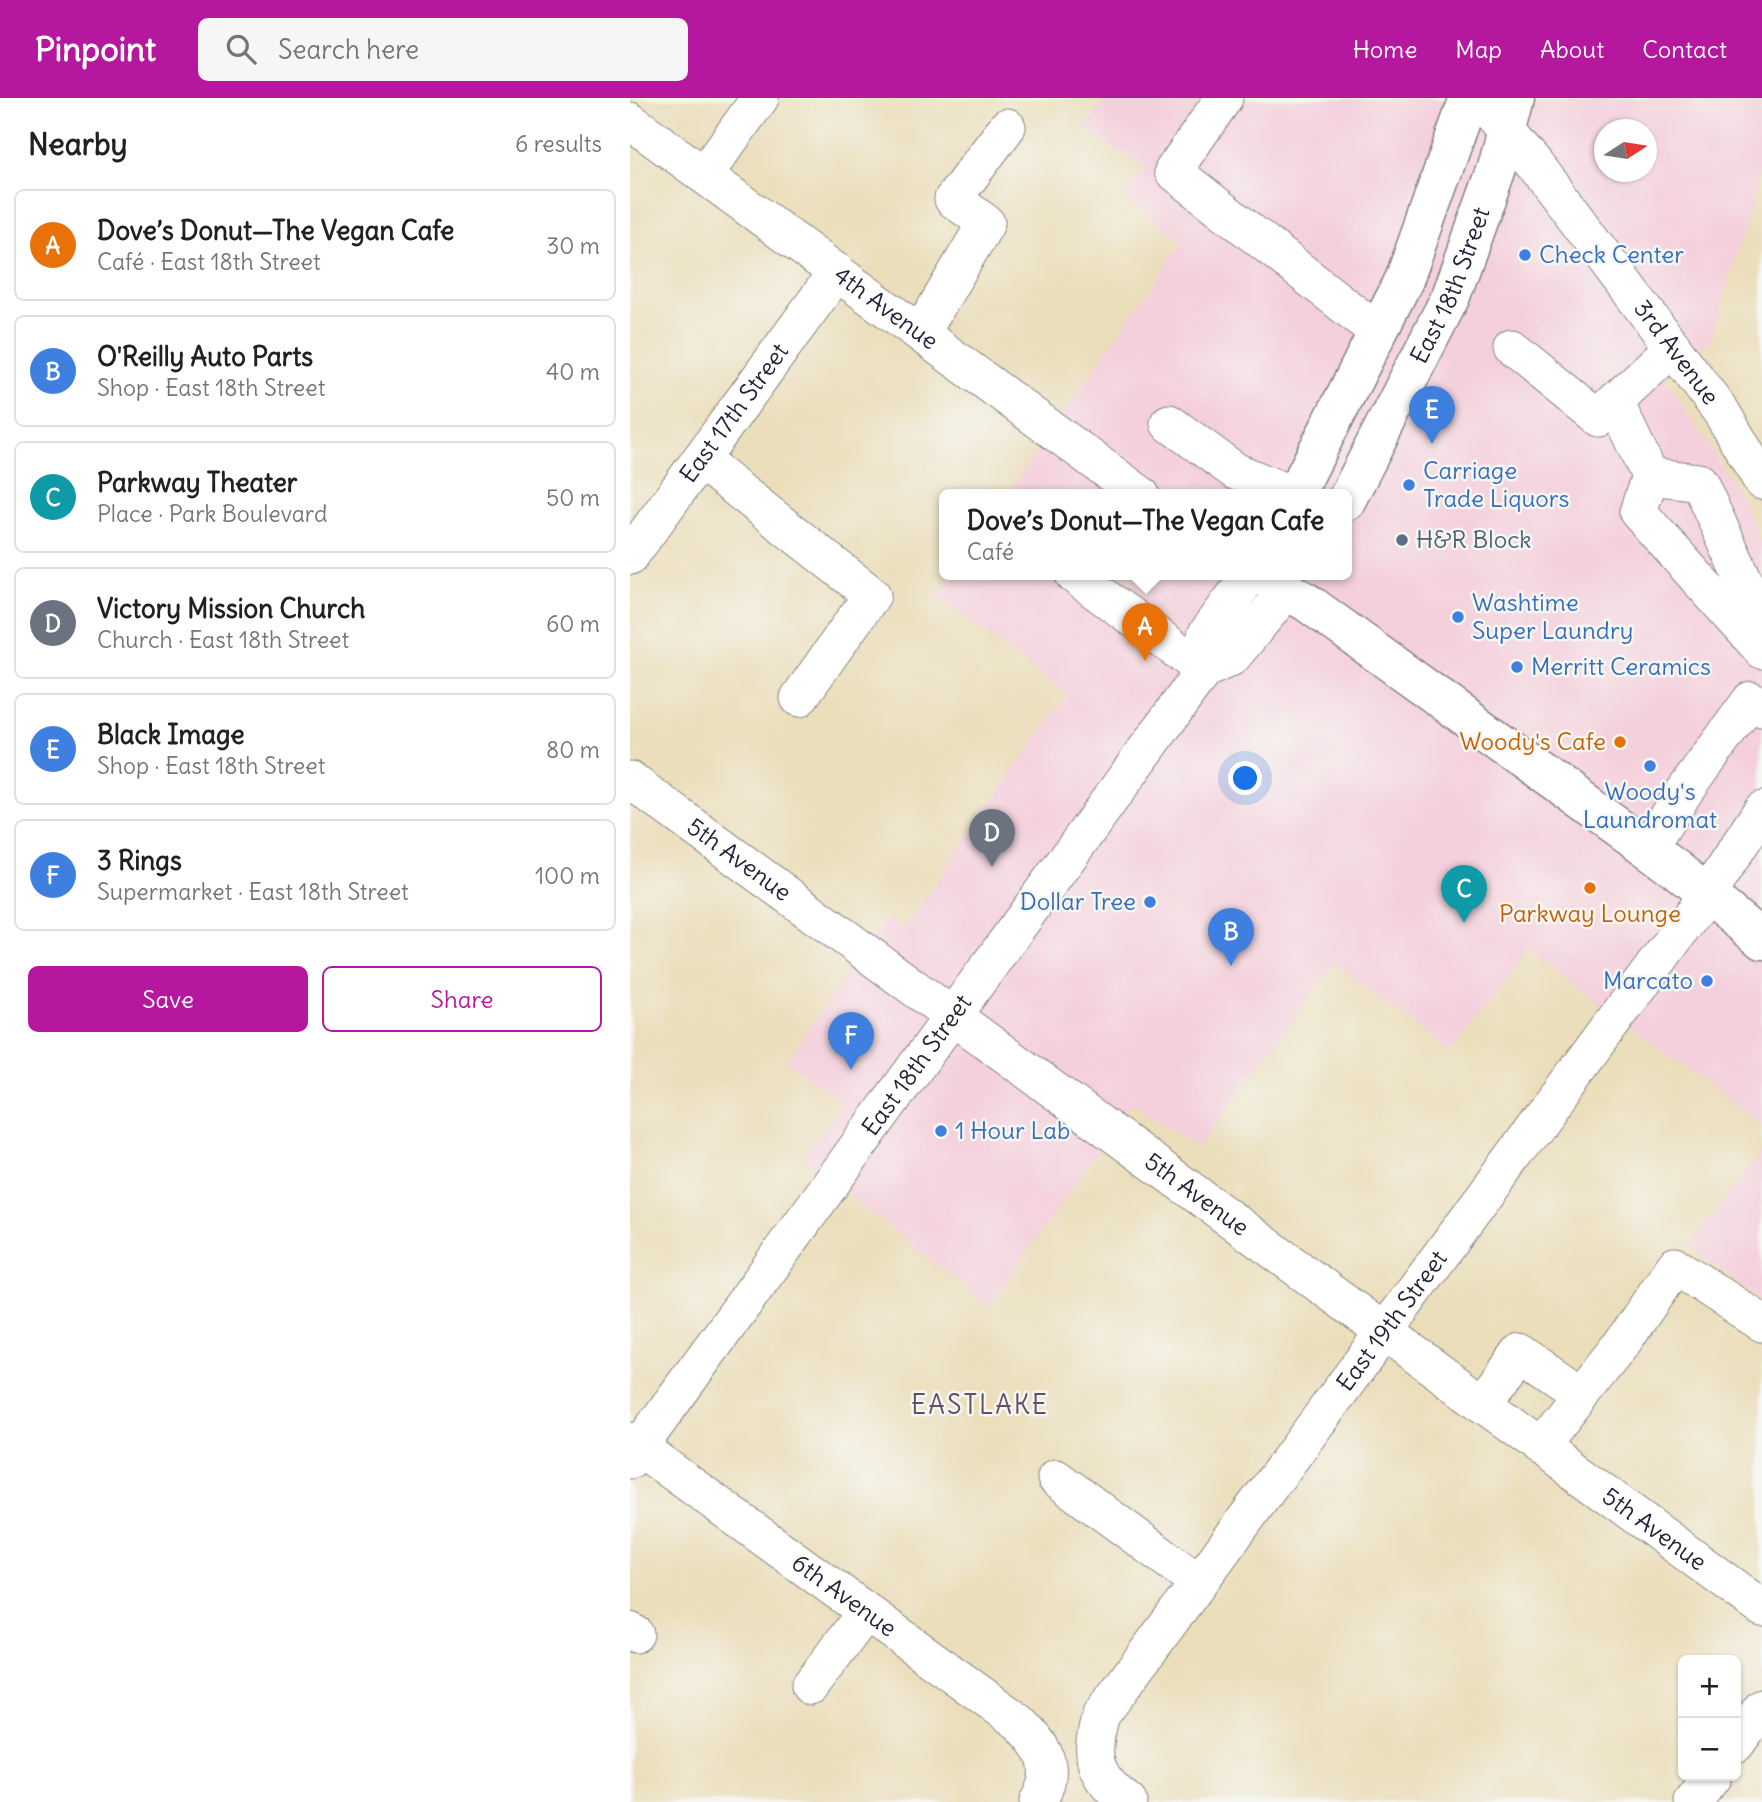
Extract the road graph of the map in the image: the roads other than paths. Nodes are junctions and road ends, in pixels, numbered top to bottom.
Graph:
1 (760, 98) edge
2 (1224, 98) edge
3 (1469, 98) edge
4 (1479, 98) edge
5 (1511, 115) edge
6 (630, 121) edge
7 (1007, 127) dead end
8 (704, 175) junction
9 (837, 272) junction
10 (1378, 332) junction
11 (921, 333) junction
12 (1672, 347) junction
13 (1512, 348) dead end
14 (1615, 402) junction
15 (1169, 423) dead end
16 (700, 460) junction
17 (1650, 476) junction
18 (1762, 481) edge
19 (1133, 489) edge
20 (1279, 489) edge
21 (1297, 489) edge
22 (1352, 489) edge
23 (630, 556) edge
24 (1081, 580) edge
25 (1246, 580) edge
26 (1282, 580) edge
27 (1762, 620) edge
28 (1762, 650) edge
29 (1204, 670) junction
30 (799, 698) dead end
31 (1762, 708) edge
32 (630, 780) edge
33 (1762, 810) edge
34 (1648, 849) junction
35 (1707, 893) junction
36 (1762, 940) edge
37 (955, 1016) junction
38 (1762, 1323) edge
39 (1381, 1331) junction
40 (1565, 1382) dead end
41 (1482, 1404) junction
42 (1541, 1447) junction
43 (633, 1449) edge
44 (1056, 1478) dead end
45 (1198, 1582) junction
46 (1762, 1608) edge
47 (866, 1612) junction
48 (810, 1686) dead end
49 (1762, 1708) edge
50 (1741, 1737) edge
51 (1709, 1781) edge
52 (1038, 1802) edge
53 (1128, 1802) edge
54 (1693, 1802) edge

1 - 8 street
2 - 10 street
3 - 10 main road, East 18th Street
4 - 5 street, 3rd Avenue
5 - 12 street, 3rd Avenue
5 - 22 main road, East 18th Street
6 - 8 street, 4th Avenue
7 - 11 street
8 - 9 street, 4th Avenue
9 - 11 street, 4th Avenue
9 - 16 street, East 17th Street
10 - 21 main road, East 18th Street
11 - 19 street, 4th Avenue
12 - 14 street
12 - 18 street, 3rd Avenue
13 - 14 street
14 - 17 street
15 - 20 street
16 - 23 street, East 17th Street
16 - 30 street
17 - 27 street
17 - 28 street
24 - 29 street
25 - 29 street
26 - 29 street, East 18th Street
26 - 34 main road
29 - 37 street, East 18th Street
31 - 34 street
32 - 37 street, 5th Avenue
33 - 35 street, East 19th Street
34 - 35 main road
35 - 36 main road
35 - 39 street, East 19th Street
37 - 39 street, 5th Avenue
37 - 43 street, East 18th Street
38 - 42 street
39 - 41 street, 5th Avenue
39 - 45 street, East 19th Street
40 - 41 street
41 - 42 street, 5th Avenue
42 - 46 street, 5th Avenue
43 - 47 street, 6th Avenue
44 - 45 street
45 - 53 street, East 19th Street
47 - 48 street
47 - 52 street, 6th Avenue
49 - 50 street
51 - 54 street

